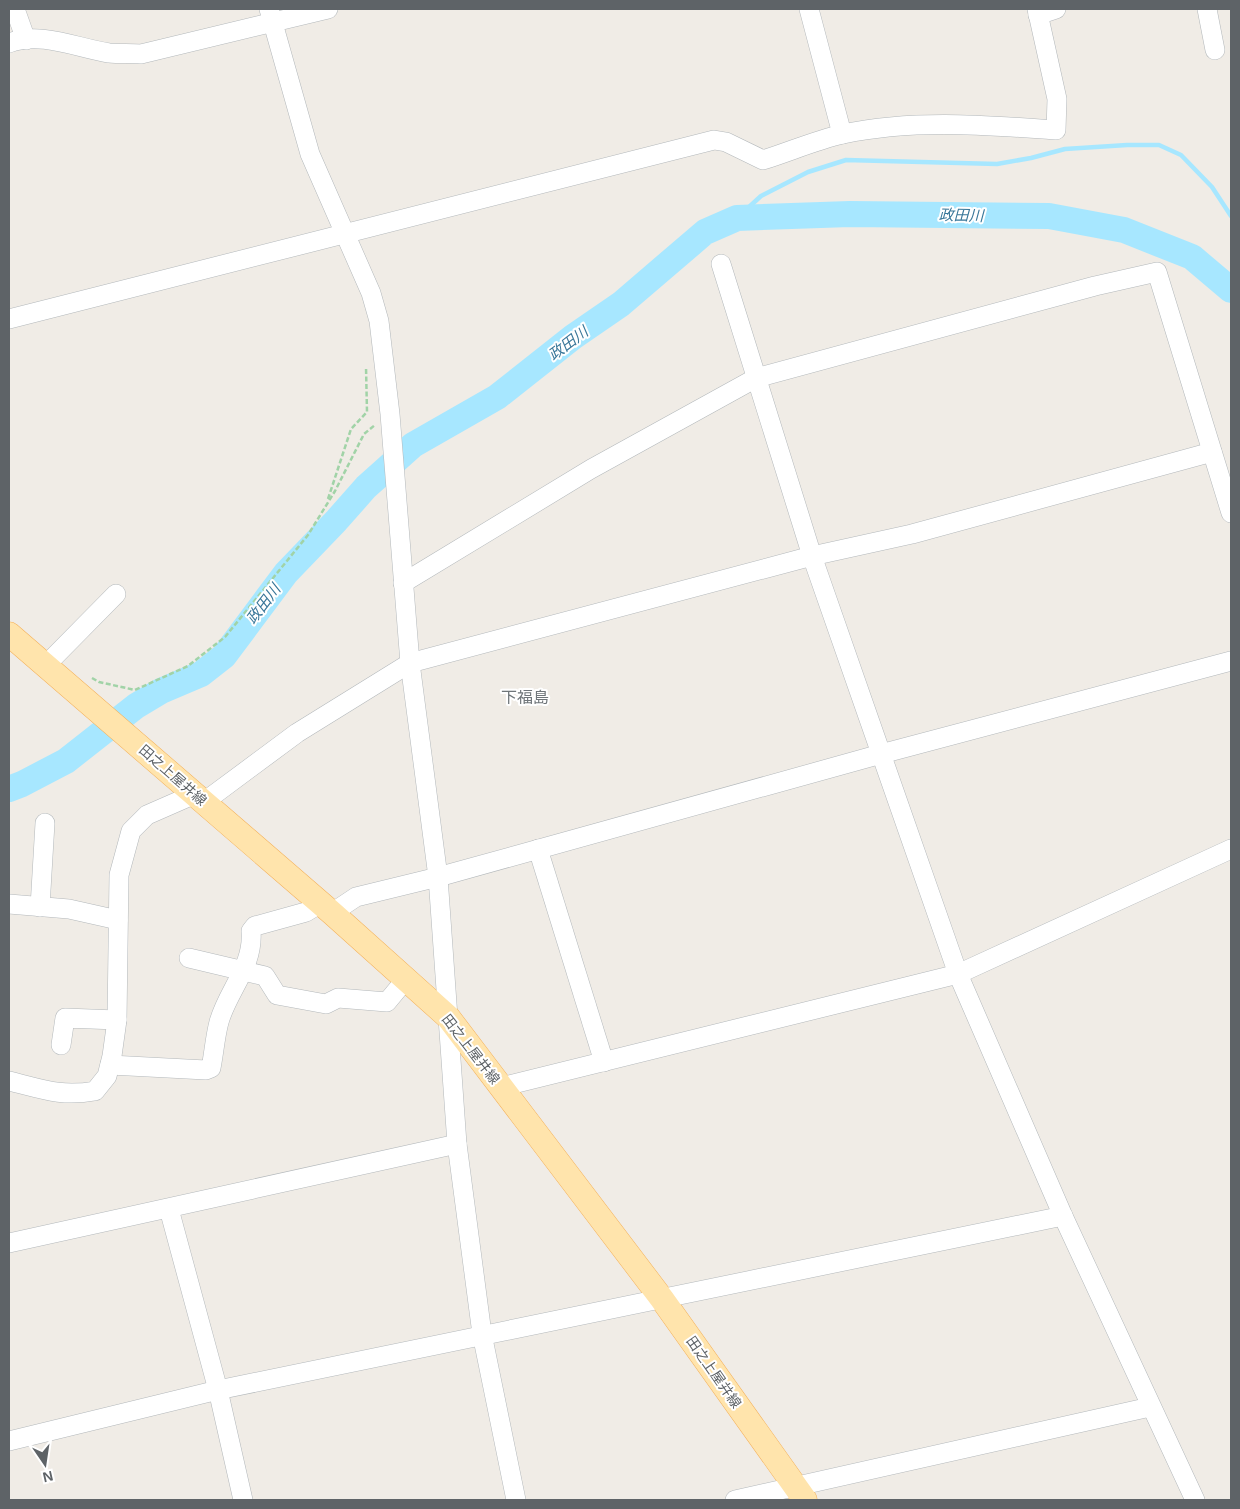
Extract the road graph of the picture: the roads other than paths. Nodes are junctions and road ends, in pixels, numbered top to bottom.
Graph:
1 (15, 9) edge
2 (328, 9) edge
3 (809, 9) edge
4 (1056, 9) edge
5 (1207, 9) edge
6 (1037, 12) edge
7 (271, 16) edge
8 (17, 42) edge
9 (1214, 50) dead end
10 (842, 134) junction
11 (345, 233) junction
12 (721, 264) dead end
13 (9, 319) edge
14 (756, 378) junction
15 (1212, 452) junction
16 (1231, 513) edge
17 (812, 556) junction
18 (404, 583) junction
19 (116, 594) dead end
20 (9, 634) edge
21 (1231, 661) edge
22 (410, 663) junction
23 (46, 665) junction
24 (881, 754) junction
25 (199, 798) junction
26 (45, 823) dead end
27 (538, 849) junction
28 (1231, 849) edge
29 (438, 877) junction
30 (9, 904) edge
31 (40, 907) junction
32 (326, 908) junction
33 (118, 920) junction
34 (189, 958) dead end
35 (244, 971) junction
36 (958, 974) junction
37 (406, 980) junction
38 (448, 1017) junction
39 (117, 1020) junction
40 (62, 1045) dead end
41 (604, 1062) junction
42 (110, 1065) junction
43 (9, 1081) edge
44 (501, 1087) junction
45 (457, 1144) junction
46 (169, 1209) junction
47 (1062, 1216) junction
48 (9, 1243) edge
49 (662, 1299) junction
50 (482, 1334) junction
51 (218, 1390) junction
52 (1150, 1407) junction
53 (9, 1441) edge
54 (800, 1493) edge
55 (243, 1500) edge
56 (516, 1500) edge
57 (735, 1500) edge
58 (1195, 1500) edge

1 - 8 street
2 - 7 street
3 - 10 street
4 - 6 street
5 - 9 street
6 - 10 street
7 - 8 street
7 - 11 street
10 - 11 street
11 - 13 street
11 - 18 street
12 - 14 street
14 - 15 street
14 - 17 street
14 - 18 street
15 - 16 street
15 - 17 street
17 - 22 street
17 - 24 street
18 - 22 street
19 - 23 street
20 - 23 main road, 田之上屋井線
21 - 24 street
22 - 25 street
22 - 29 street
23 - 25 main road, 田之上屋井線
24 - 27 street
24 - 36 street
25 - 32 main road, 田之上屋井線
25 - 33 street
26 - 31 street
27 - 29 street
27 - 41 street
28 - 36 street
29 - 32 street
29 - 38 street
30 - 31 street
31 - 33 street
32 - 35 street
32 - 37 main road, 田之上屋井線
33 - 39 street
34 - 35 street
35 - 37 street
35 - 42 street
36 - 41 street
36 - 47 street
37 - 38 main road, 田之上屋井線
38 - 44 main road, 田之上屋井線
38 - 45 street
39 - 40 street
39 - 42 street
41 - 44 street
42 - 43 street
44 - 49 main road, 田之上屋井線
45 - 46 street
45 - 50 street
46 - 48 street
46 - 51 street
47 - 49 street
47 - 52 street
49 - 50 street
49 - 54 main road, 田之上屋井線
50 - 51 street
50 - 56 street
51 - 53 street
51 - 55 street
52 - 54 street
52 - 58 street
54 - 57 street

